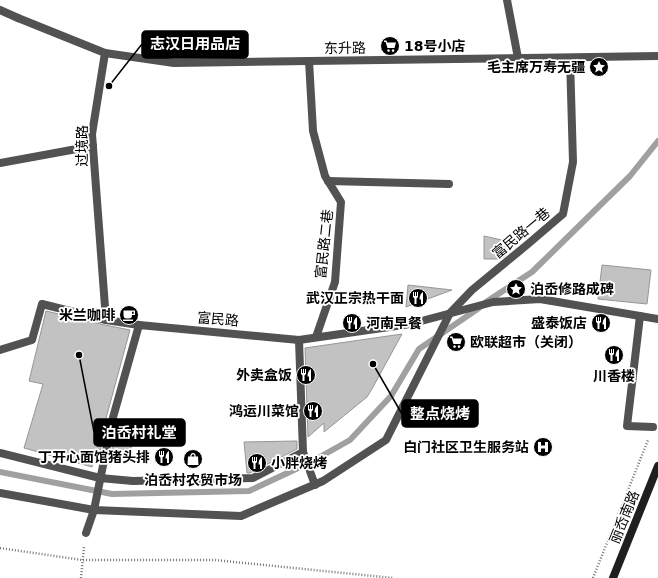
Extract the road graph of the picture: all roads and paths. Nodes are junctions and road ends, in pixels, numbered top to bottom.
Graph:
1 (507, 0) edge
2 (0, 10) edge
3 (105, 53) junction
4 (658, 56) edge
5 (518, 58) junction
6 (570, 58) junction
7 (309, 62) junction
8 (93, 146) junction
9 (0, 164) edge
10 (328, 181) junction
11 (449, 184) dead end
12 (451, 313) junction
13 (640, 316) junction
14 (658, 319) edge
15 (106, 320) junction
16 (139, 325) junction
17 (316, 338) junction
18 (299, 340) junction
19 (0, 350) edge
20 (653, 427) joint
21 (303, 452) junction
22 (0, 453) edge
23 (658, 466) edge
24 (100, 478) junction
25 (314, 481) junction
26 (0, 493) edge
27 (94, 507) junction
28 (86, 533) joint
29 (0, 548) edge
30 (82, 560) junction
31 (81, 578) edge
32 (393, 578) edge
33 (593, 578) edge
34 (614, 578) edge

1 - 5 street
2 - 3 street
3 - 7 street, 东升路
3 - 8 street, 过境路
4 - 6 street, 东升路
5 - 6 street, 东升路
5 - 7 street, 东升路
6 - 12 street, 富民路一巷
7 - 10 street, 富民路二巷
8 - 9 street
8 - 15 street, 过境路
10 - 11 street
10 - 17 street, 富民路二巷
12 - 13 street, 富民路
12 - 17 street, 富民路
12 - 25 street
13 - 14 street
13 - 20 street
15 - 16 street
15 - 19 street
16 - 18 street, 富民路
16 - 24 street
17 - 18 street, 富民路
18 - 21 street
20 - 33 path
21 - 24 street
21 - 25 street
22 - 24 street
23 - 34 main road, 丽岙南路
24 - 27 street
25 - 27 street
26 - 27 street
27 - 28 street
28 - 30 path
29 - 30 path
30 - 31 path
30 - 32 path

